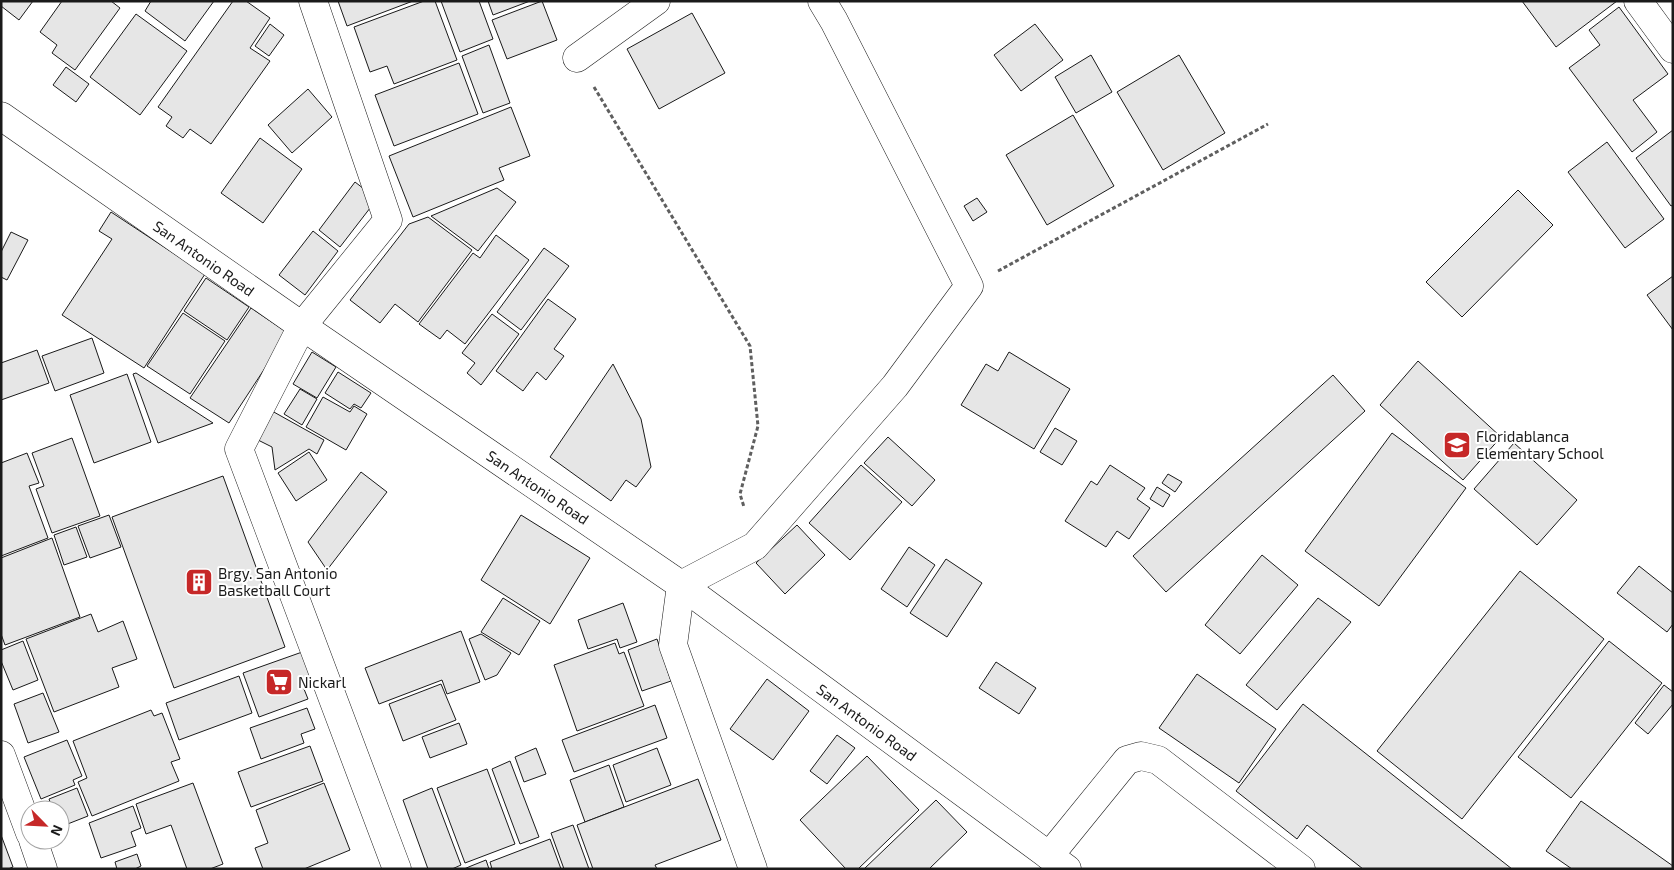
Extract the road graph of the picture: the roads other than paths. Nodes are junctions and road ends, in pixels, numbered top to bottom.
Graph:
1 (313, 1) edge
2 (656, 1) edge
3 (822, 1) edge
4 (1638, 1) edge
5 (1673, 49) edge
6 (577, 58) road end
7 (1, 116) edge
8 (302, 326) junction
9 (681, 585) junction
10 (1, 755) edge
11 (20, 806) edge
12 (36, 850) edge
13 (1058, 862) edge
14 (43, 869) edge
15 (397, 869) edge
16 (753, 869) edge
17 (1301, 869) edge

1 - 8 street
2 - 6 street
3 - 9 street
4 - 5 street
7 - 8 street, San Antonio Road
8 - 9 street, San Antonio Road
8 - 15 street
9 - 13 street, San Antonio Road
9 - 16 street
10 - 11 street
12 - 14 street
13 - 17 street

